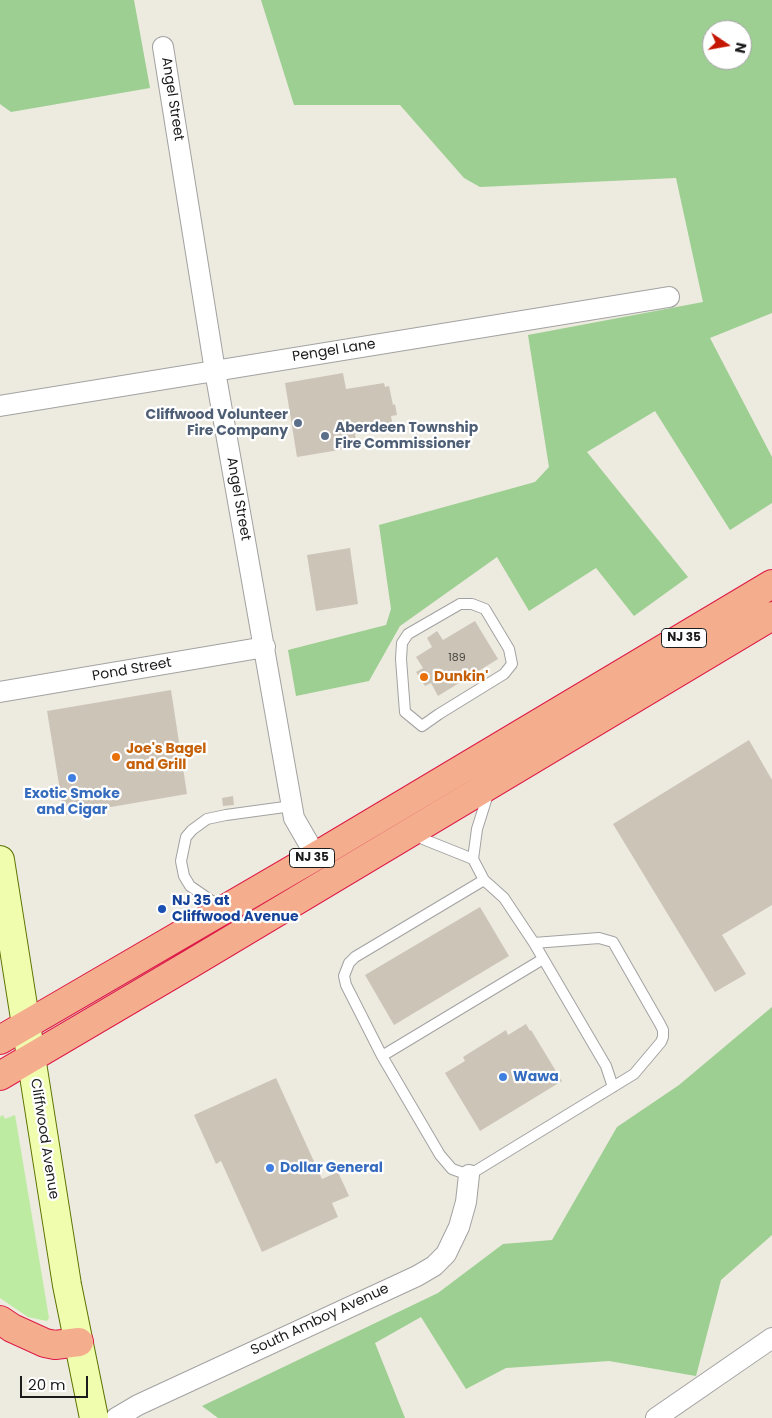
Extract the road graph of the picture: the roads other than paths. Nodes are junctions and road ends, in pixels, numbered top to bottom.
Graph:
1 (163, 47) dead end
2 (669, 297) dead end
3 (215, 371) junction
4 (0, 406) edge
5 (772, 584) edge
6 (772, 616) edge
7 (265, 647) junction
8 (0, 692) edge
9 (405, 712) joint
10 (491, 785) junction
11 (292, 806) junction
12 (410, 834) junction
13 (316, 856) junction
14 (473, 859) junction
15 (0, 860) edge
16 (484, 880) junction
17 (225, 909) junction
18 (534, 944) junction
19 (543, 959) junction
20 (27, 1023) junction
21 (0, 1040) edge
22 (382, 1056) junction
23 (32, 1057) junction
24 (0, 1076) edge
25 (613, 1087) junction
26 (470, 1175) junction
27 (0, 1320) edge
28 (772, 1338) edge
29 (79, 1342) junction
30 (94, 1418) edge
31 (116, 1418) edge
32 (656, 1418) edge

1 - 3 street, Angel Street
2 - 3 street, Pengel Lane
3 - 4 street, Pengel Lane
3 - 7 street, Angel Street
5 - 13 highway, NJ 35
6 - 10 highway, NJ 35
7 - 8 street, Pond Street
7 - 11 street, Angel Street
9 - 9 lane
10 - 12 highway, NJ 35
10 - 14 lane
11 - 13 street, Angel Street
11 - 17 lane
12 - 14 lane
12 - 23 highway, NJ 35
13 - 17 highway, NJ 35
14 - 16 lane
15 - 20 main road, Cliffwood Avenue
16 - 18 lane
16 - 22 lane
17 - 20 highway, NJ 35
18 - 19 lane
18 - 25 lane
19 - 22 lane
19 - 25 lane
20 - 21 highway, NJ 35
20 - 23 main road, Cliffwood Avenue
22 - 26 lane
23 - 24 highway, NJ 35
23 - 29 main road, Cliffwood Avenue
25 - 26 lane
26 - 31 street, South Amboy Avenue
27 - 29 highway
28 - 32 street
29 - 30 main road, Cliffwood Avenue

